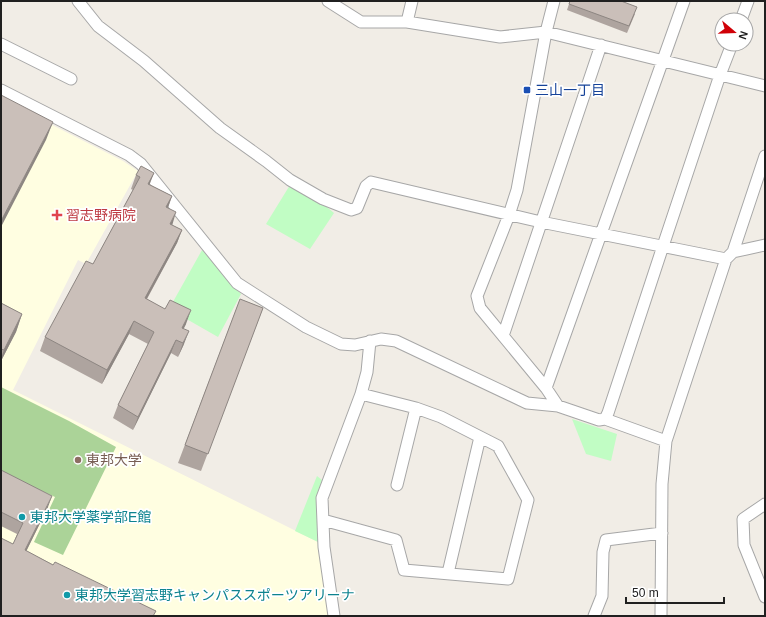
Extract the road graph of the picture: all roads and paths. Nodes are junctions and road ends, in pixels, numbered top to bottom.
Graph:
1 (78, 1) edge
2 (328, 1) edge
3 (412, 1) edge
4 (554, 1) edge
5 (684, 1) edge
6 (748, 1) edge
7 (744, 12) edge
8 (407, 22) junction
9 (546, 32) junction
10 (1, 44) edge
11 (601, 45) junction
12 (729, 52) edge
13 (663, 61) junction
14 (720, 75) junction
15 (71, 79) dead end
16 (765, 86) edge
17 (1, 90) edge
18 (765, 156) edge
19 (509, 215) junction
20 (541, 222) junction
21 (601, 234) junction
22 (765, 245) edge
23 (663, 246) junction
24 (729, 256) junction
25 (503, 336) junction
26 (370, 341) junction
27 (546, 388) junction
28 (361, 394) junction
29 (558, 406) junction
30 (416, 408) junction
31 (606, 419) junction
32 (480, 437) junction
33 (666, 441) junction
34 (397, 485) dead end
35 (765, 504) edge
36 (323, 520) junction
37 (662, 534) junction
38 (448, 573) junction
39 (765, 597) edge
40 (334, 616) edge
41 (594, 616) edge
42 (662, 616) edge

1 - 19 street
2 - 8 street
3 - 8 street
4 - 9 street
5 - 13 street
6 - 7 street
8 - 9 street
9 - 11 street
9 - 19 street
10 - 15 street
11 - 13 street
11 - 20 street
12 - 14 street
13 - 14 street
13 - 21 street
14 - 16 street
14 - 23 street
17 - 26 street
18 - 24 street
19 - 20 street
19 - 25 street
20 - 21 street
20 - 25 street
21 - 23 street
21 - 27 street
22 - 24 street
23 - 24 street
23 - 31 street
24 - 33 street
25 - 27 street
26 - 28 street
26 - 29 street
27 - 29 street
28 - 30 street
28 - 36 street
29 - 31 street
30 - 32 street
30 - 34 street
31 - 33 street
32 - 38 street
32 - 38 street
33 - 37 street
35 - 39 street
36 - 38 street
36 - 40 street
37 - 41 street
37 - 42 street

